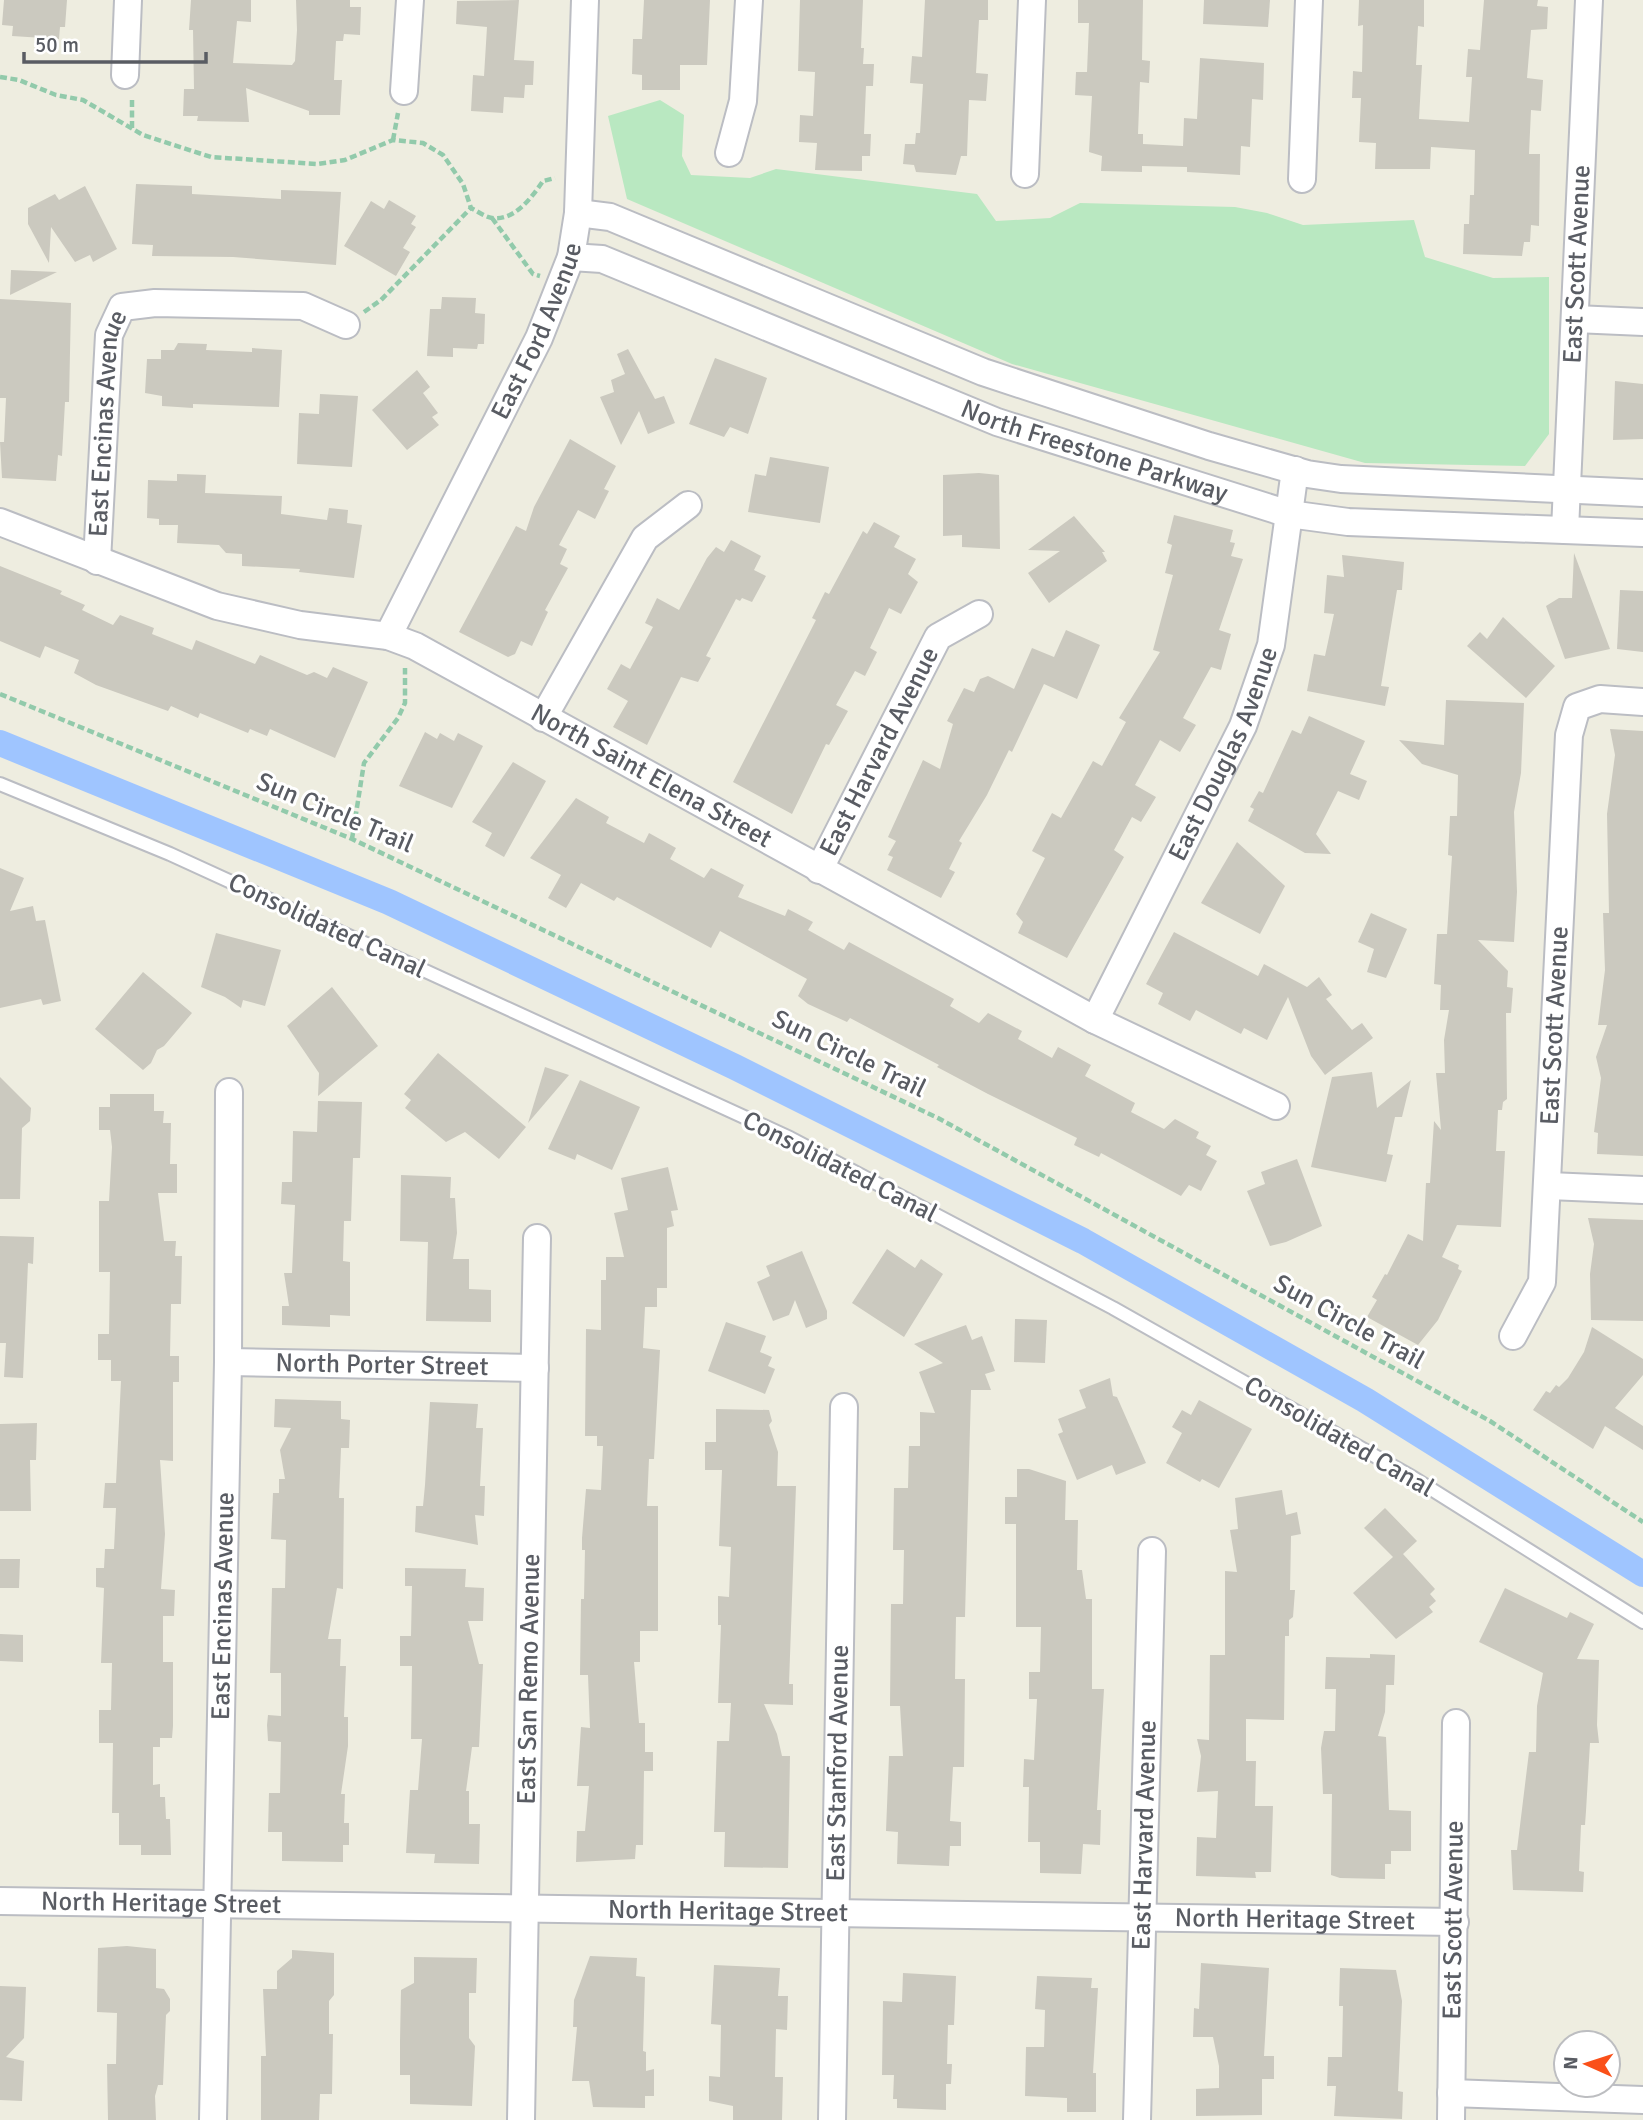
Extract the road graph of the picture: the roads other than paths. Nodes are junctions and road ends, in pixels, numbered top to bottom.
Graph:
1 (128, 0) edge
2 (410, 0) edge
3 (585, 0) edge
4 (749, 0) edge
5 (1032, 0) edge
6 (1309, 0) edge
7 (1589, 0) edge
8 (125, 75) dead end
9 (404, 92) dead end
10 (729, 153) dead end
11 (1025, 174) dead end
12 (1302, 179) dead end
13 (578, 213) junction
14 (571, 257) junction
15 (1575, 320) junction
16 (1643, 322) edge
17 (346, 325) road end
18 (1295, 470) junction
19 (1567, 489) junction
20 (1643, 493) edge
21 (688, 505) dead end
22 (1289, 514) junction
23 (0, 522) edge
24 (1565, 530) junction
25 (1643, 533) edge
26 (97, 561) junction
27 (979, 614) dead end
28 (388, 636) junction
29 (1643, 702) edge
30 (542, 718) junction
31 (0, 784) edge
32 (819, 870) junction
33 (1095, 1020) junction
34 (229, 1093) dead end
35 (1276, 1106) dead end
36 (1549, 1186) junction
37 (1643, 1190) edge
38 (537, 1238) dead end
39 (1513, 1336) dead end
40 (228, 1362) junction
41 (535, 1368) junction
42 (844, 1406) dead end
43 (1152, 1551) dead end
44 (1643, 1622) edge
45 (1456, 1723) dead end
46 (0, 1901) edge
47 (219, 1905) junction
48 (525, 1909) junction
49 (835, 1913) junction
50 (1143, 1917) junction
51 (1455, 1922) junction
52 (1451, 2094) junction
53 (1643, 2100) edge
54 (213, 2120) edge
55 (521, 2120) edge
56 (832, 2120) edge
57 (1137, 2120) edge
58 (1451, 2120) edge

1 - 8 street
2 - 9 street
3 - 13 street, East Ford Avenue
4 - 10 street
5 - 11 street
6 - 12 street
7 - 15 street, East Scott Avenue
13 - 14 street, East Ford Avenue
13 - 18 street, North Freestone Parkway
14 - 22 street, North Freestone Parkway
14 - 28 street, East Ford Avenue
15 - 16 street
15 - 19 street, East Scott Avenue
17 - 26 street, East Encinas Avenue
18 - 19 street, North Freestone Parkway
18 - 22 street, East Douglas Avenue
19 - 20 street, North Freestone Parkway
19 - 24 street, East Scott Avenue
21 - 30 street
22 - 24 street, North Freestone Parkway
22 - 33 street, East Douglas Avenue
23 - 26 street, North Saint Elena Street
24 - 25 street, North Freestone Parkway
26 - 28 street, North Saint Elena Street
27 - 32 street, East Harvard Avenue
28 - 30 street, North Saint Elena Street
29 - 36 street, East Scott Avenue
30 - 32 street, North Saint Elena Street
31 - 44 lane, Consolidated Canal
32 - 33 street, North Saint Elena Street
33 - 35 street, North Saint Elena Street
34 - 40 street, East Encinas Avenue
36 - 37 street
36 - 39 street, East Scott Avenue
38 - 41 street, East San Remo Avenue
40 - 41 street, North Porter Street
40 - 47 street, East Encinas Avenue
41 - 48 street, East San Remo Avenue
42 - 49 street, East Stanford Avenue
43 - 50 street, East Harvard Avenue
45 - 51 street, East Scott Avenue
46 - 47 street, North Heritage Street
47 - 48 street, North Heritage Street
47 - 54 street, East Encinas Avenue
48 - 49 street, North Heritage Street
48 - 55 street, East San Remo Avenue
49 - 50 street, North Heritage Street
49 - 56 street, East Stanford Avenue
50 - 51 street, North Heritage Street
50 - 57 street, East Harvard Avenue
51 - 52 street, East Scott Avenue
52 - 53 street
52 - 58 street, East Scott Avenue

